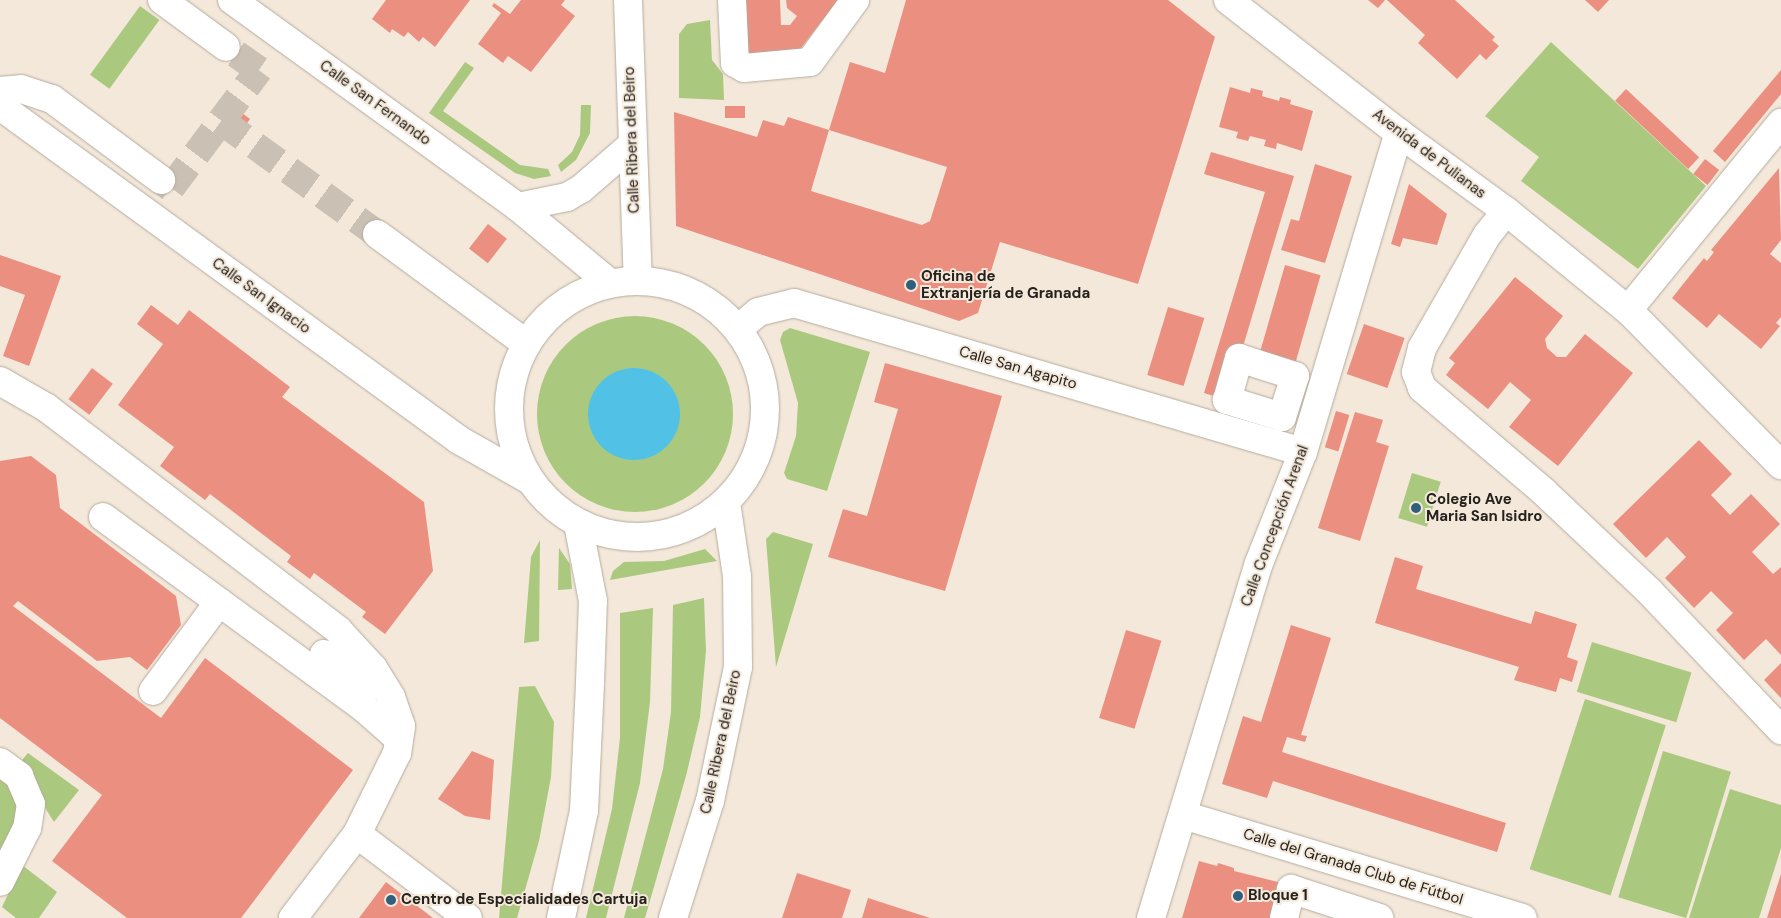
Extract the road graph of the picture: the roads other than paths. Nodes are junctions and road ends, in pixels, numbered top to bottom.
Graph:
1 (162, 0) edge
2 (232, 0) edge
3 (628, 0) edge
4 (732, 0) edge
5 (855, 0) edge
6 (1228, 0) edge
7 (226, 47) tunnel mouth
8 (0, 91) edge
9 (0, 106) edge
10 (1781, 123) edge
11 (1399, 133) junction
12 (632, 145) junction
13 (161, 180) tunnel mouth
14 (518, 207) junction
15 (1506, 211) junction
16 (377, 234) tunnel mouth
17 (607, 281) junction
18 (638, 281) junction
19 (1628, 310) junction
20 (738, 329) junction
21 (527, 344) junction
22 (0, 381) edge
23 (1303, 452) junction
24 (1781, 465) edge
25 (528, 479) junction
26 (726, 502) junction
27 (103, 517) dead end
28 (578, 524) junction
29 (219, 602) junction
30 (324, 654) dead end
31 (153, 691) dead end
32 (364, 709) junction
33 (1781, 730) edge
34 (399, 739) junction
35 (0, 762) edge
36 (1183, 815) junction
37 (357, 834) junction
38 (0, 882) edge
39 (293, 918) edge
40 (468, 918) edge
41 (561, 918) edge
42 (674, 918) edge
43 (1151, 918) edge
44 (1284, 918) edge
45 (1379, 918) edge
46 (1523, 918) edge

1 - 7 street
2 - 14 street, Calle San Fernando
3 - 12 street, Calle Ribera del Beiro
4 - 5 street
6 - 11 street, Avenida de Pulianas
8 - 13 street
9 - 25 street, Calle San Ignacio
10 - 19 street
11 - 15 street, Avenida de Pulianas
11 - 23 street, Calle Concepción Arenal
12 - 14 street
12 - 18 street, Calle Ribera del Beiro
14 - 17 street, Calle San Fernando
15 - 19 street, Avenida de Pulianas
15 - 33 street
16 - 21 street
17 - 18 street
17 - 21 street
18 - 20 street
19 - 24 street, Avenida de Pulianas
20 - 23 street, Calle San Agapito
20 - 26 street
21 - 25 street
22 - 34 street
23 - 36 street, Calle Concepción Arenal
25 - 28 street
26 - 28 street
26 - 42 street, Calle Ribera del Beiro
27 - 29 street
28 - 41 street
29 - 31 street
29 - 32 street
30 - 32 street
32 - 34 street
34 - 37 street
35 - 38 street
36 - 43 street, Calle Concepción Arenal
36 - 46 street, Calle del Granada Club de Fútbol
37 - 39 street
37 - 40 street
44 - 45 street

